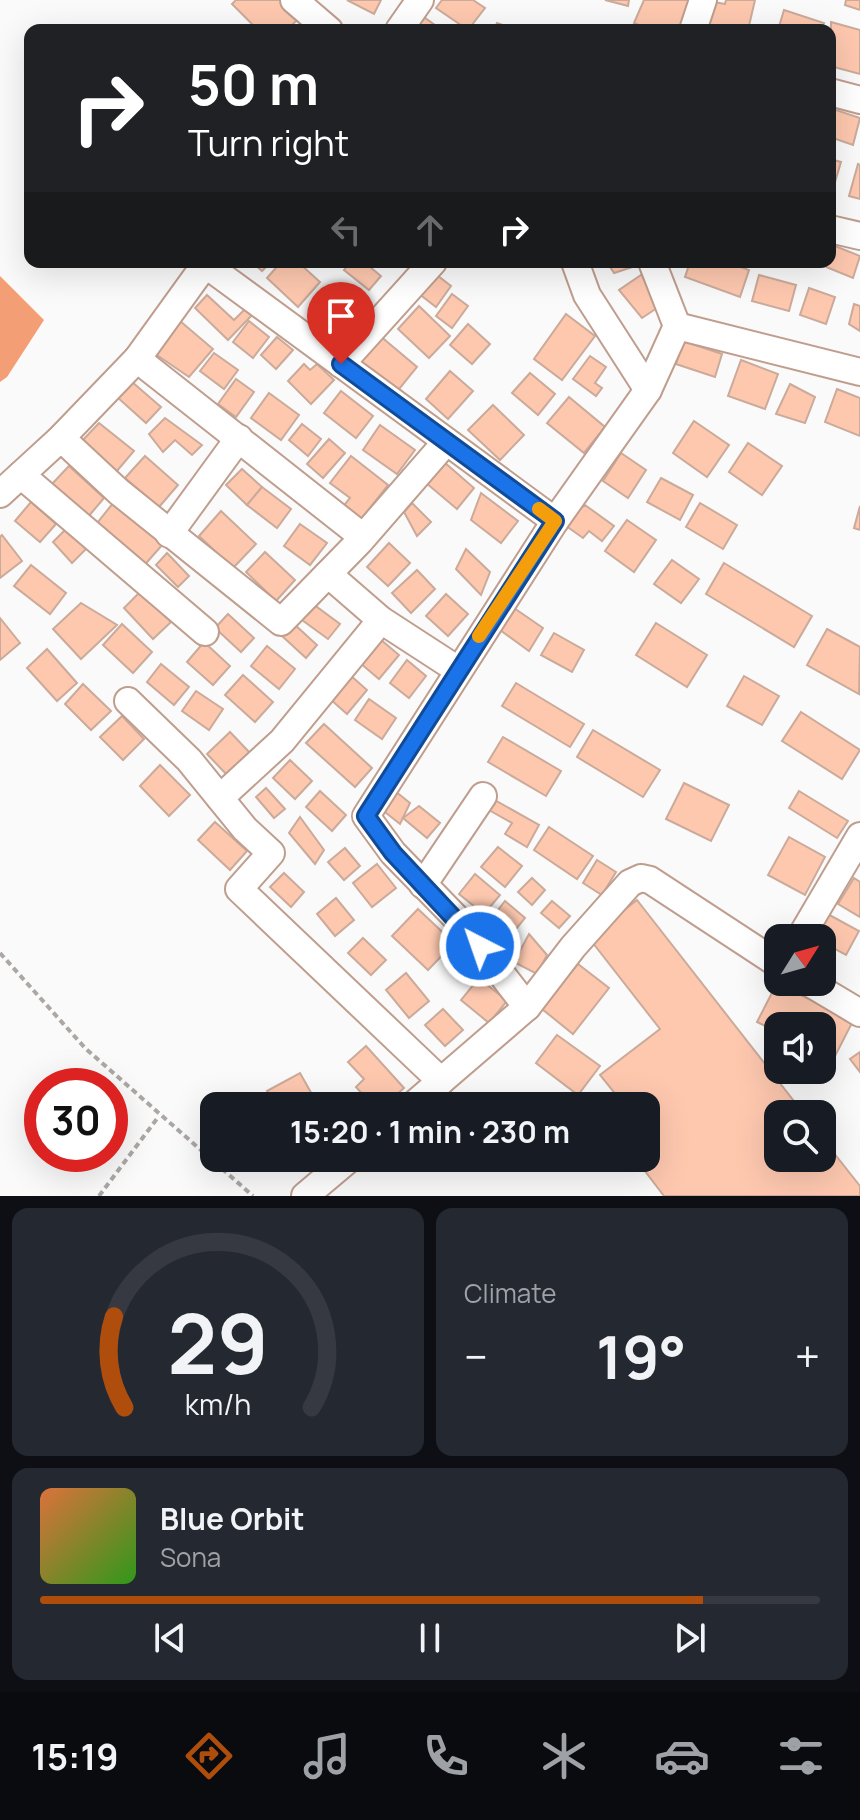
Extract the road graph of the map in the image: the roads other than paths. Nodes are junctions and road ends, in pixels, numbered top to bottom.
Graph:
1 (294, 0) edge
2 (420, 0) edge
3 (703, 0) edge
4 (322, 24) edge
5 (403, 24) edge
6 (695, 24) edge
7 (836, 94) edge
8 (860, 100) edge
9 (836, 230) edge
10 (860, 236) edge
11 (202, 268) edge
12 (213, 268) edge
13 (428, 268) edge
14 (577, 268) edge
15 (654, 268) edge
16 (677, 326) junction
17 (137, 359) junction
18 (341, 364) junction
19 (860, 372) edge
20 (648, 390) junction
21 (61, 438) junction
22 (239, 438) junction
23 (446, 442) junction
24 (21, 475) junction
25 (0, 494) edge
26 (555, 521) junction
27 (169, 534) junction
28 (363, 537) junction
29 (328, 574) junction
30 (381, 620) junction
31 (205, 632) dead end
32 (458, 670) junction
33 (128, 701) dead end
34 (483, 796) dead end
35 (220, 798) junction
36 (860, 836) edge
37 (423, 885) junction
38 (808, 924) edge
39 (764, 955) edge
40 (831, 996) edge
41 (527, 1007) junction
42 (860, 1013) edge
43 (441, 1081) junction
44 (428, 1092) edge
45 (333, 1172) edge
46 (305, 1196) edge

1 - 4 street
2 - 5 street
3 - 6 street
7 - 8 street
9 - 10 street
11 - 17 street
12 - 18 street
13 - 18 street
14 - 20 street
15 - 16 street
16 - 19 street
16 - 20 street
17 - 21 street
17 - 22 street
18 - 23 street
20 - 26 street
21 - 24 street
21 - 27 street
22 - 27 street
22 - 28 street
23 - 26 street
23 - 28 street
24 - 25 street
24 - 31 street
26 - 32 street
27 - 29 street
28 - 29 street
29 - 30 street
30 - 32 street
30 - 35 street
32 - 37 street
33 - 35 street
34 - 37 street
35 - 43 street
36 - 38 street
37 - 41 street
39 - 41 street
40 - 42 street
41 - 43 street
43 - 44 street
45 - 46 street

